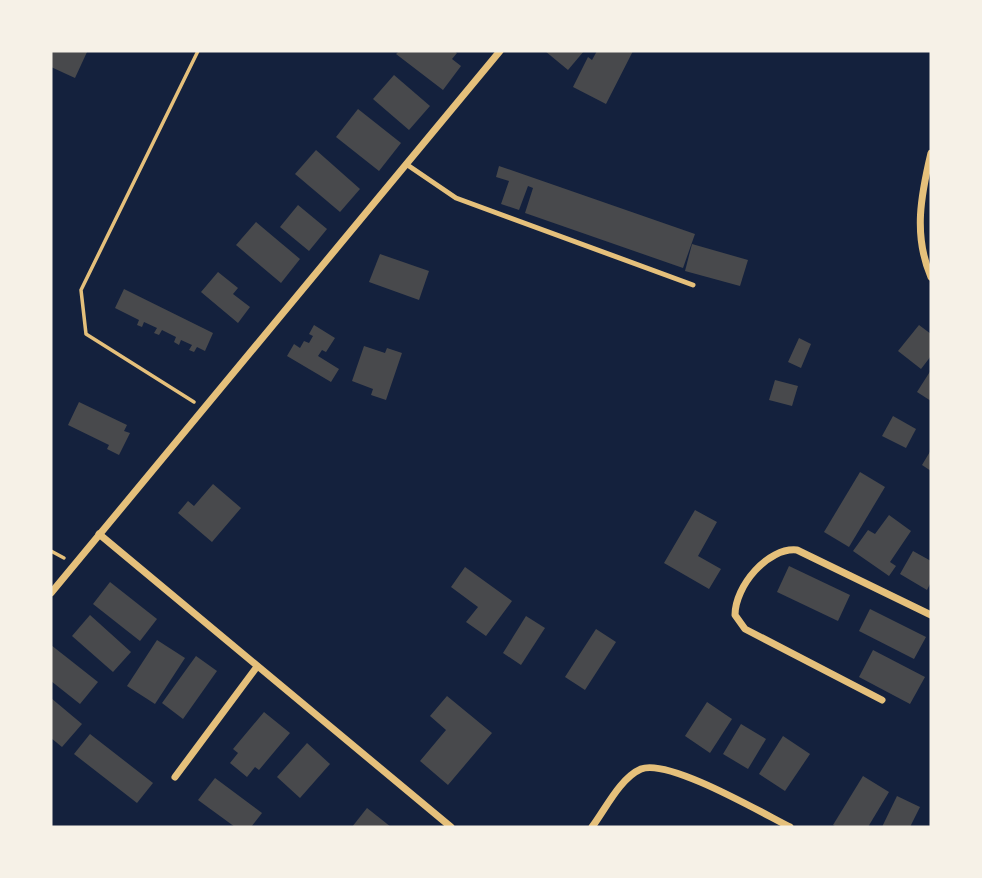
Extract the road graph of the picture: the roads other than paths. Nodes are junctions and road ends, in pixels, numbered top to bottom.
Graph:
1 (500, 51) edge
2 (931, 153) edge
3 (407, 164) junction
4 (931, 276) edge
5 (693, 285) dead end
6 (99, 534) junction
7 (51, 593) edge
8 (931, 615) edge
9 (256, 668) junction
10 (882, 700) dead end
11 (175, 776) dead end
12 (452, 827) edge
13 (592, 827) edge
14 (790, 827) edge

1 - 3 street
2 - 4 street
3 - 5 lane
3 - 6 street
6 - 7 street
6 - 9 street
8 - 10 street
9 - 11 street
9 - 12 street
13 - 14 street

